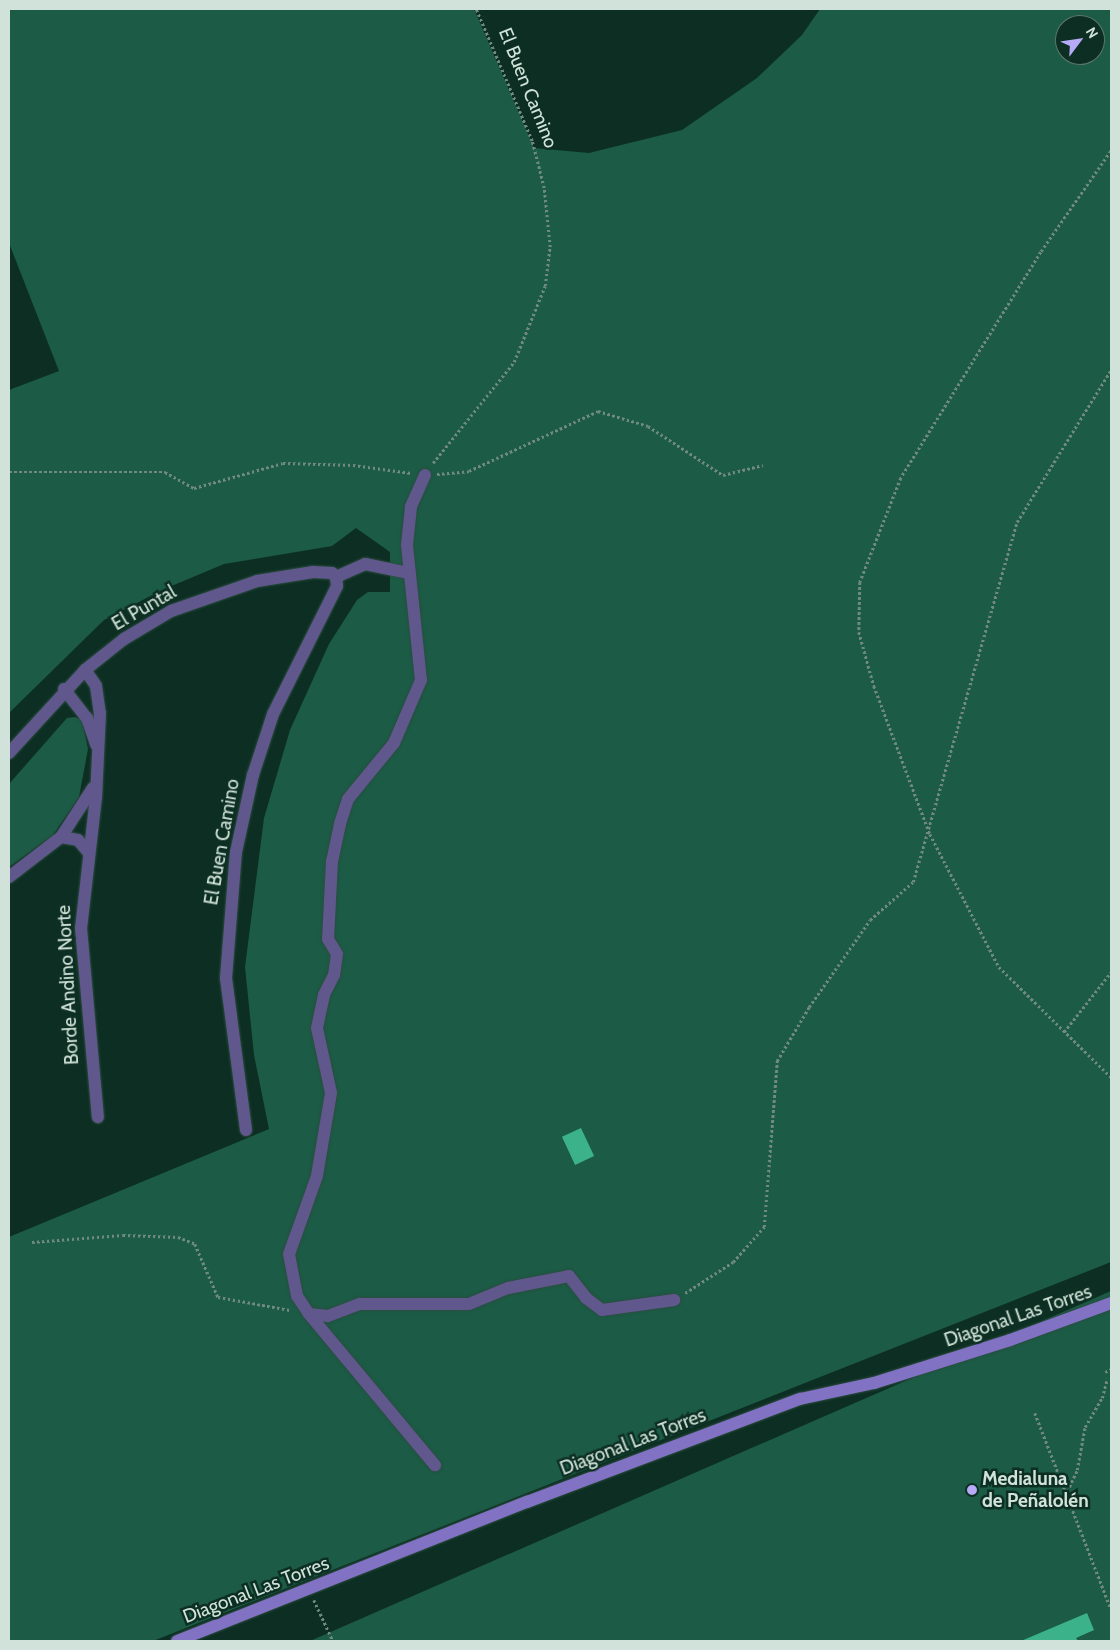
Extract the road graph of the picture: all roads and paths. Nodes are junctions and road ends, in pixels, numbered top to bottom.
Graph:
1 (476, 9) edge
2 (1111, 151) edge
3 (1111, 370) edge
4 (763, 465) dead end
5 (9, 472) edge
6 (425, 475) junction
7 (409, 573) junction
8 (336, 577) junction
9 (84, 670) junction
10 (64, 690) junction
11 (97, 749) junction
12 (9, 753) edge
13 (97, 781) junction
14 (930, 834) junction
15 (61, 837) junction
16 (88, 852) junction
17 (9, 877) edge
18 (1111, 972) edge
19 (1064, 1032) junction
20 (1111, 1077) edge
21 (98, 1117) dead end
22 (246, 1130) dead end
23 (32, 1242) dead end
24 (674, 1300) joint
25 (1111, 1304) edge
26 (309, 1314) junction
27 (1111, 1369) edge
28 (1104, 1372) dead end
29 (1107, 1379) dead end
30 (1035, 1413) dead end
31 (435, 1466) dead end
32 (1065, 1496) junction
33 (1111, 1609) edge
34 (318, 1611) dead end
35 (177, 1641) edge
36 (333, 1641) edge

1 - 6 path, El Buen Camino
2 - 14 path
3 - 14 path
4 - 6 path
5 - 6 path
6 - 7 street
7 - 8 street
7 - 26 street
8 - 9 street, El Puntal
8 - 22 street, El Buen Camino
9 - 10 street, El Puntal
9 - 11 street, Borde Andino Norte
10 - 11 street
10 - 12 street, El Puntal
11 - 13 street, Borde Andino Norte
13 - 15 street
13 - 16 street, Borde Andino Norte
14 - 19 path
14 - 24 path
15 - 16 street
15 - 17 street
16 - 21 street, Borde Andino Norte
18 - 19 path
19 - 20 path
23 - 26 path
24 - 26 street
25 - 35 street, Diagonal Las Torres
26 - 31 street
27 - 28 path
29 - 32 path
30 - 32 path
32 - 33 path
34 - 36 path

